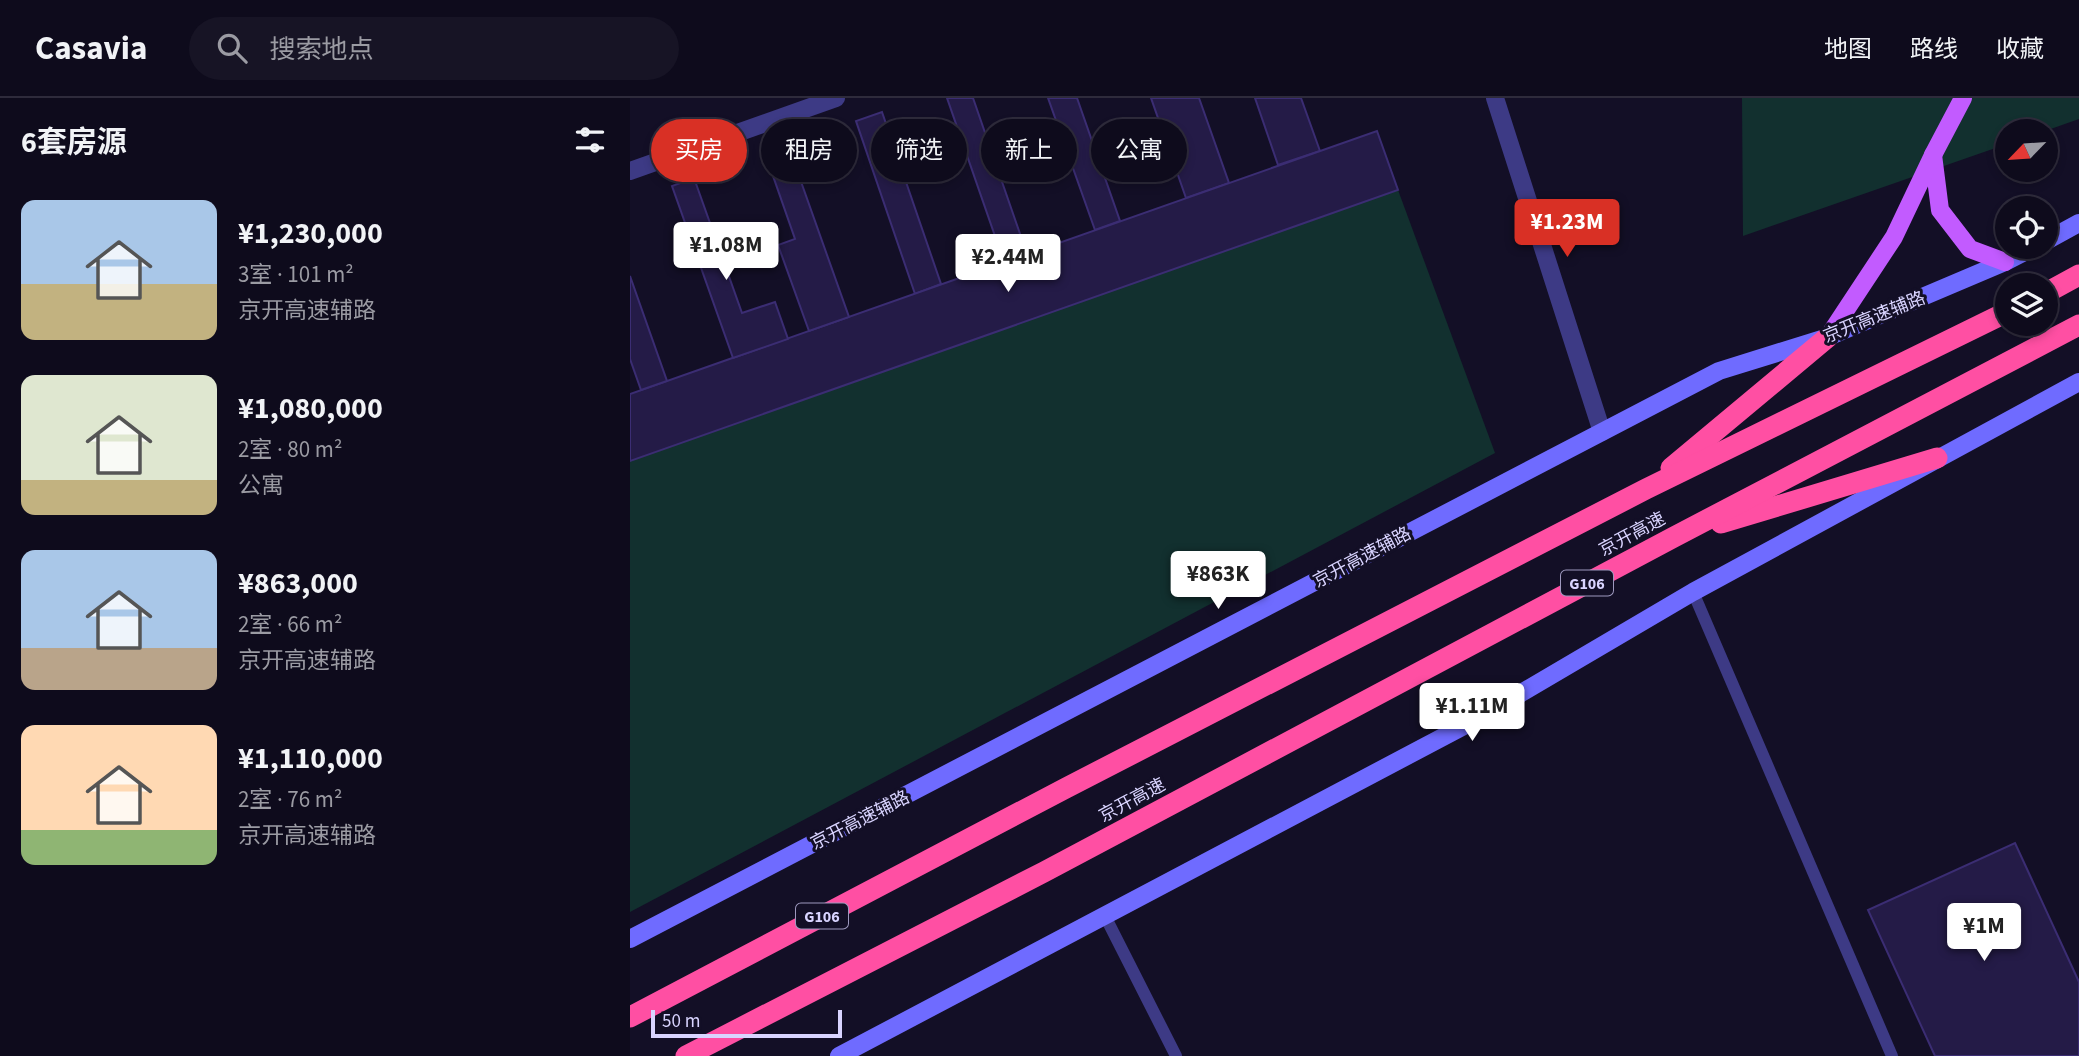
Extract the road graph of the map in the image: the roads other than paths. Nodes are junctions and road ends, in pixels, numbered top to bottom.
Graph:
1 (836, 98) edge
2 (1495, 98) edge
3 (1963, 98) edge
4 (1933, 155) junction
5 (630, 171) edge
6 (2079, 223) edge
7 (2058, 234) edge
8 (2012, 259) edge
9 (2006, 262) junction
10 (2079, 275) edge
11 (2058, 286) edge
12 (1995, 318) edge
13 (2079, 325) edge
14 (1828, 337) junction
15 (2079, 382) edge
16 (1602, 432) junction
17 (1937, 458) junction
18 (1646, 489) junction
19 (1668, 540) junction
20 (1693, 592) junction
21 (1066, 788) junction
22 (1105, 916) junction
23 (630, 939) edge
24 (630, 1008) edge
25 (630, 1017) edge
26 (728, 1034) junction
27 (686, 1056) edge
28 (839, 1056) edge
29 (1176, 1056) edge
30 (1892, 1056) edge

1 - 5 street
2 - 16 street
3 - 4 main road
4 - 9 main road
4 - 14 main road
6 - 7 main road
8 - 9 main road, 京开高速辅路
9 - 14 main road, 京开高速辅路
10 - 11 highway
12 - 18 highway, 京开高速
13 - 19 highway, 京开高速 / G106
14 - 16 main road, 京开高速辅路
14 - 18 highway
15 - 17 main road
16 - 23 main road, 京开高速辅路
17 - 19 highway
17 - 20 main road
18 - 21 highway, 京开高速
19 - 26 highway
19 - 26 highway, 京开高速 / G106
20 - 22 main road
20 - 30 lane
21 - 24 highway
21 - 25 highway, G106
22 - 28 main road
22 - 29 lane
26 - 27 highway

